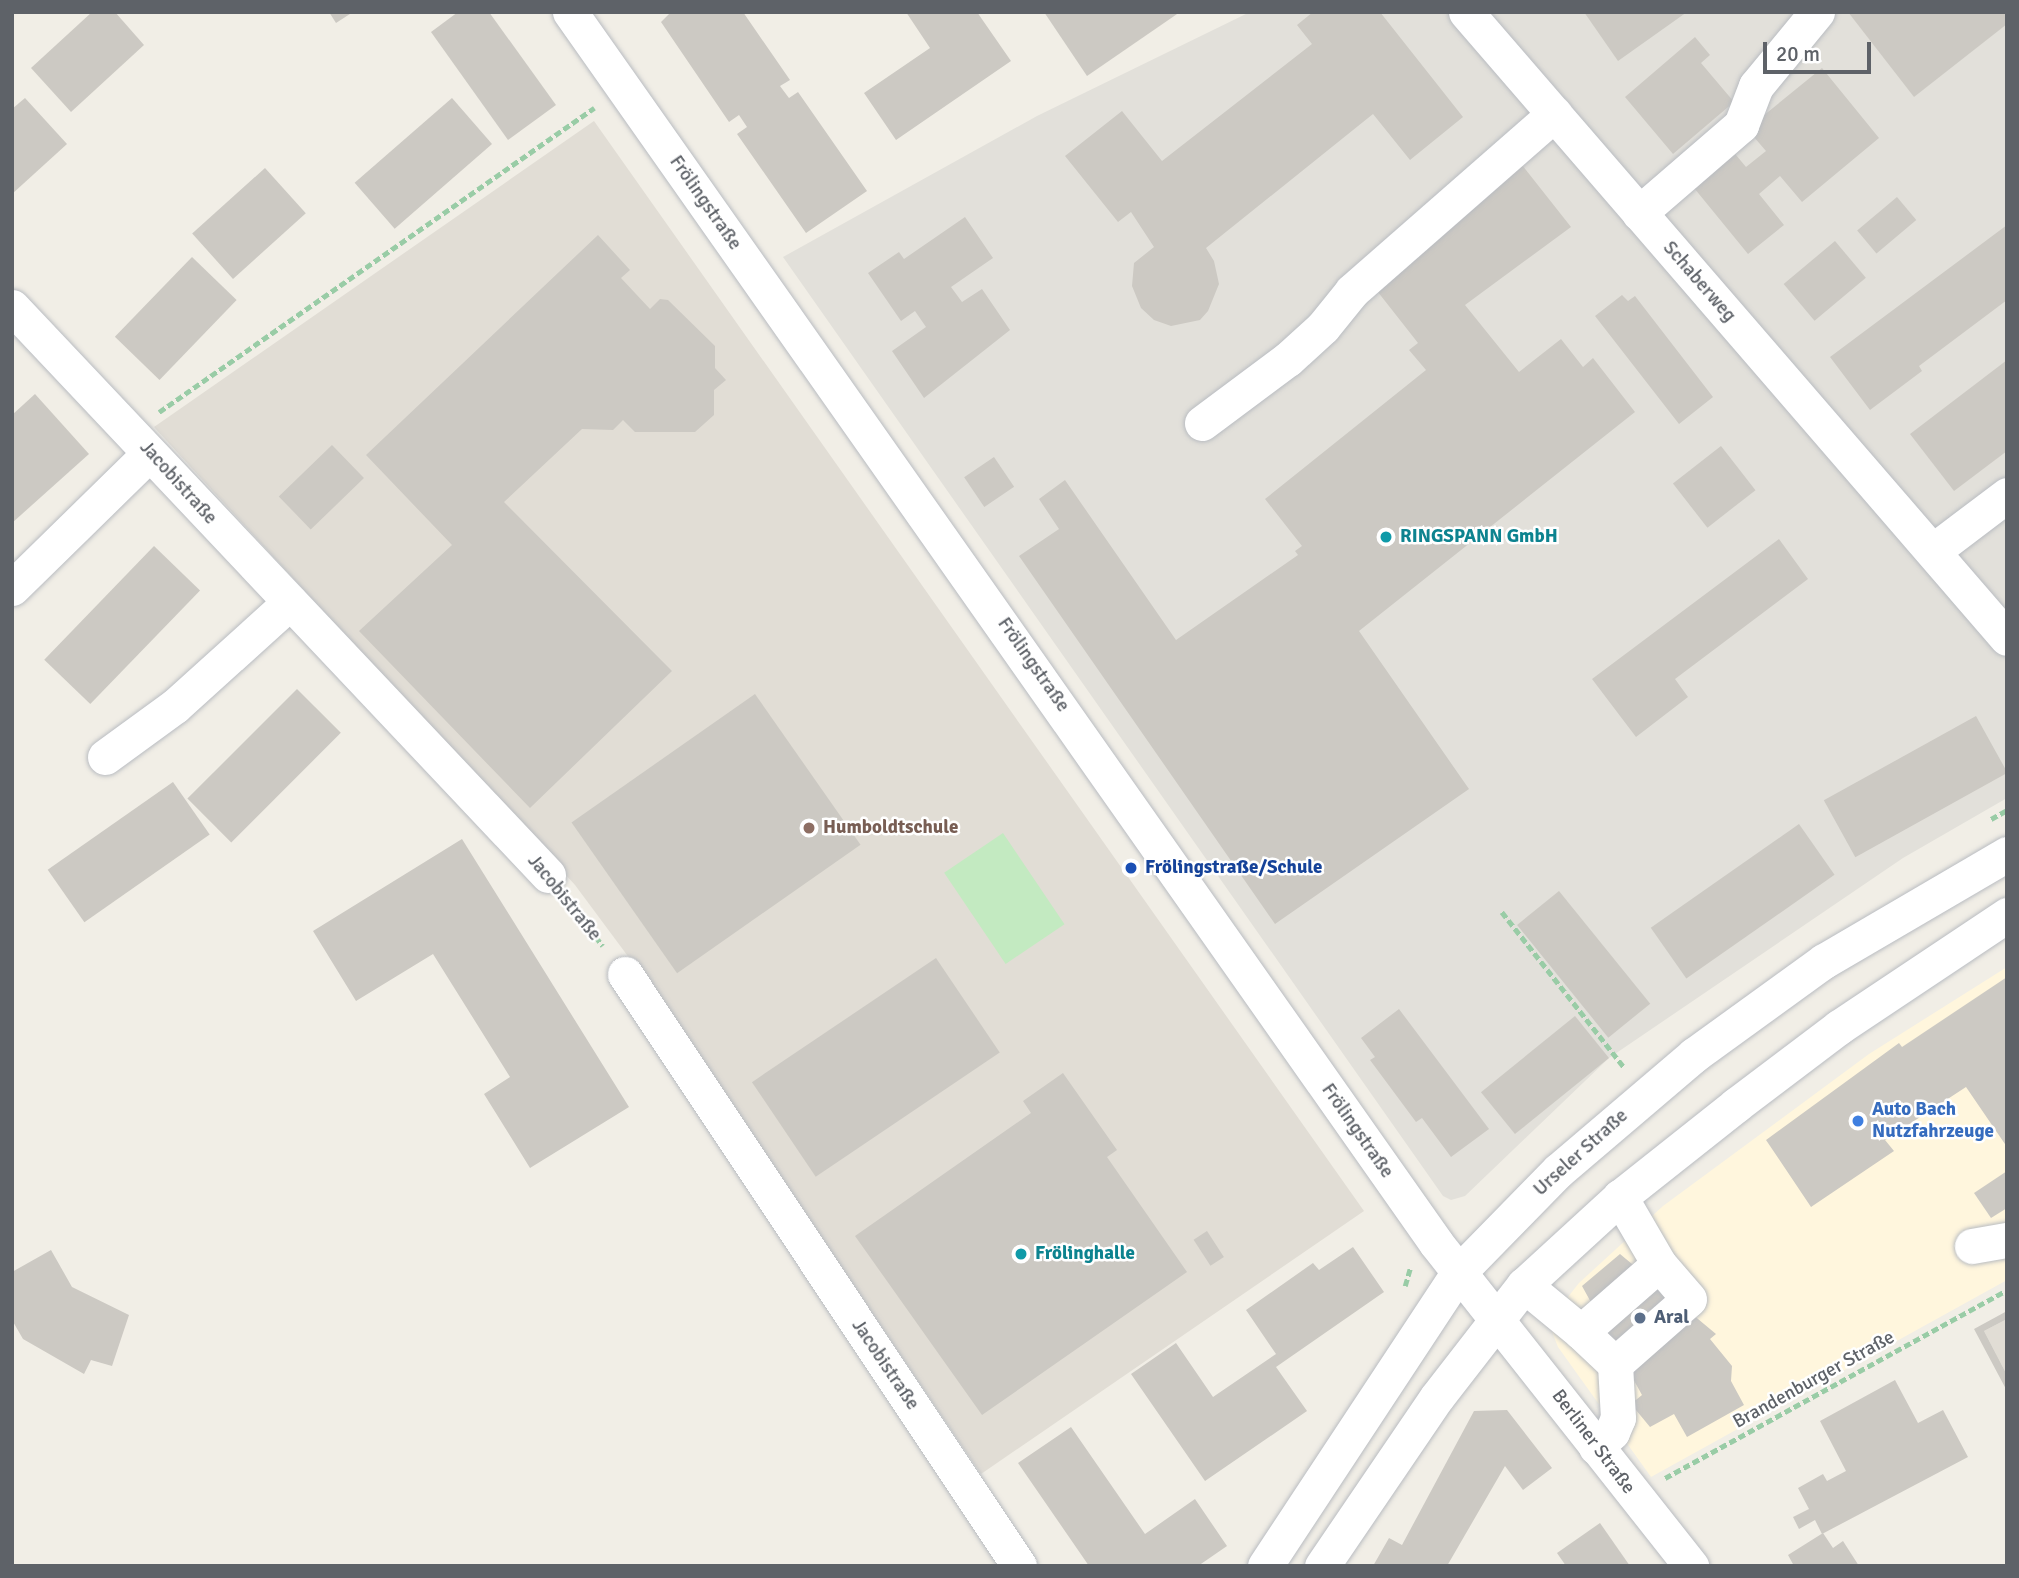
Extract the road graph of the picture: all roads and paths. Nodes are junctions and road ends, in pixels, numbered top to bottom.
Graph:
1 (570, 12) edge
2 (1466, 12) edge
3 (1817, 12) edge
4 (623, 88) junction
5 (1554, 114) junction
6 (1639, 213) junction
7 (12, 307) edge
8 (1202, 423) dead end
9 (139, 443) junction
10 (2007, 495) edge
11 (1933, 551) junction
12 (12, 588) edge
13 (289, 602) junction
14 (2007, 638) edge
15 (105, 757) dead end
16 (2007, 854) edge
17 (548, 875) joint
18 (1502, 912) dead end
19 (2007, 915) edge
20 (625, 974) joint
21 (1625, 1067) dead end
22 (1620, 1197) junction
23 (2007, 1240) edge
24 (1972, 1246) dead end
25 (1659, 1264) junction
26 (1458, 1273) junction
27 (1524, 1285) junction
28 (2007, 1290) edge
29 (1496, 1318) junction
30 (1581, 1332) junction
31 (1615, 1364) junction
32 (1596, 1447) junction
33 (1634, 1495) junction
34 (1019, 1566) edge
35 (1265, 1566) edge
36 (1322, 1566) edge
37 (1691, 1566) edge

1 - 4 street, Frölingstraße
2 - 5 street, Schaberweg
3 - 6 street
4 - 9 path
4 - 26 street, Frölingstraße
5 - 6 street, Schaberweg
5 - 8 street
6 - 11 street, Schaberweg
7 - 9 street, Jacobistraße
9 - 12 street
9 - 13 street, Jacobistraße
10 - 11 street
11 - 14 street, Schaberweg
13 - 15 street
13 - 17 street, Jacobistraße
16 - 26 street, Urseler Straße
17 - 20 path, Jacobistraße
18 - 21 path
19 - 22 street
20 - 34 street, Jacobistraße
22 - 25 street
22 - 27 street
23 - 24 street
25 - 30 street
25 - 31 street
26 - 29 street, Frölingstraße
26 - 35 street, Urseler Straße
27 - 29 street
27 - 30 street
28 - 33 path, Brandenburger Straße
29 - 32 street, Berliner Straße
29 - 36 street
30 - 31 street
31 - 32 street
32 - 33 street, Berliner Straße
33 - 37 street, Berliner Straße

